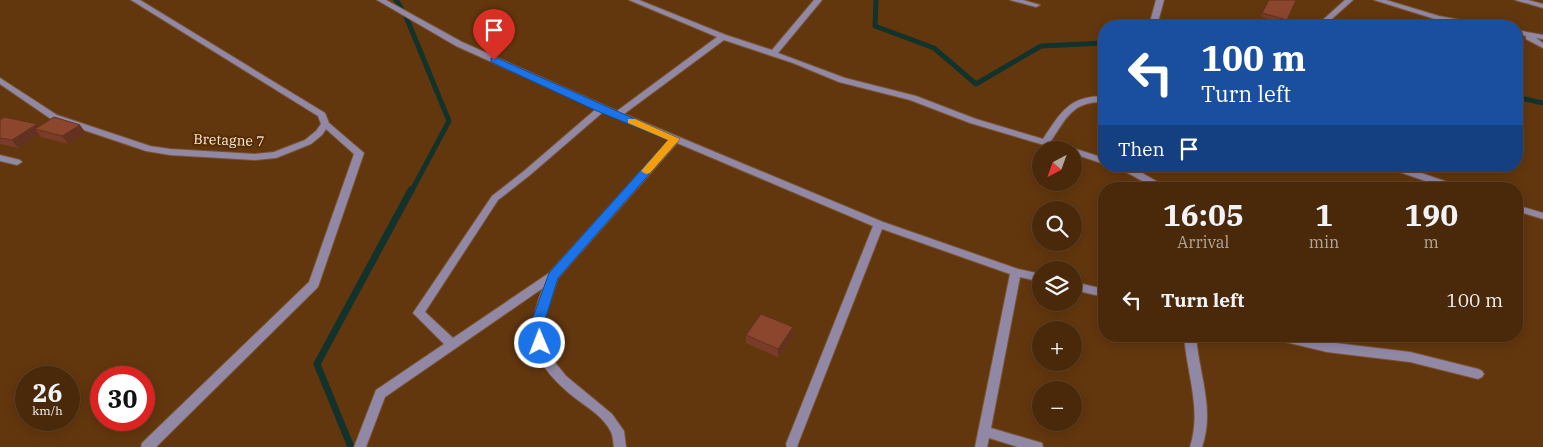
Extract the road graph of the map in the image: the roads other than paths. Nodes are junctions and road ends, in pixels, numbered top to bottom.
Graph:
1 (135, 0) edge
2 (381, 0) edge
3 (633, 0) edge
4 (818, 0) edge
5 (1014, 0) edge
6 (1160, 0) edge
7 (1349, 0) edge
8 (1378, 0) edge
9 (1519, 0) edge
10 (1036, 6) dead end
11 (1543, 6) edge
12 (1438, 18) joint
13 (1155, 20) edge
14 (1327, 20) edge
15 (1449, 20) edge
16 (1523, 33) edge
17 (1526, 34) junction
18 (723, 37) junction
19 (1543, 38) edge
20 (1543, 46) edge
21 (773, 54) junction
22 (0, 80) edge
23 (1098, 99) edge
24 (601, 109) junction
25 (618, 115) junction
26 (325, 124) junction
27 (675, 139) junction
28 (1043, 141) edge
29 (1047, 141) edge
30 (1082, 153) edge
31 (0, 158) edge
32 (1098, 159) edge
33 (17, 162) dead end
34 (1134, 172) edge
35 (1409, 172) edge
36 (1152, 182) edge
37 (1438, 182) edge
38 (1523, 210) edge
39 (1543, 216) edge
40 (879, 224) junction
41 (1016, 272) junction
42 (553, 276) junction
43 (1032, 276) edge
44 (1082, 288) edge
45 (1098, 292) edge
46 (1190, 342) edge
47 (1304, 342) edge
48 (453, 345) junction
49 (1478, 374) dead end
50 (983, 431) junction
51 (792, 444) dead end
52 (146, 447) edge
53 (360, 447) edge
54 (620, 447) edge
55 (981, 447) edge
56 (1037, 447) edge
57 (1196, 447) edge

1 - 26 street
2 - 24 street
3 - 18 street
4 - 21 street
5 - 10 street
6 - 13 street
7 - 14 street
8 - 12 street
9 - 11 street
12 - 15 street
16 - 17 street
17 - 19 street
17 - 20 street
18 - 21 street
18 - 25 street
21 - 28 street
22 - 26 street, Bretagne 7
23 - 29 street
24 - 25 street
24 - 48 street
25 - 27 street
26 - 52 street
27 - 40 street
27 - 42 street
30 - 32 street
31 - 33 street
34 - 36 street
35 - 37 street
38 - 39 street
40 - 41 street
40 - 51 street
41 - 43 street
41 - 50 street
42 - 48 street
42 - 54 street
44 - 45 street
46 - 57 street
47 - 49 street
48 - 53 street
50 - 55 street
50 - 56 street

